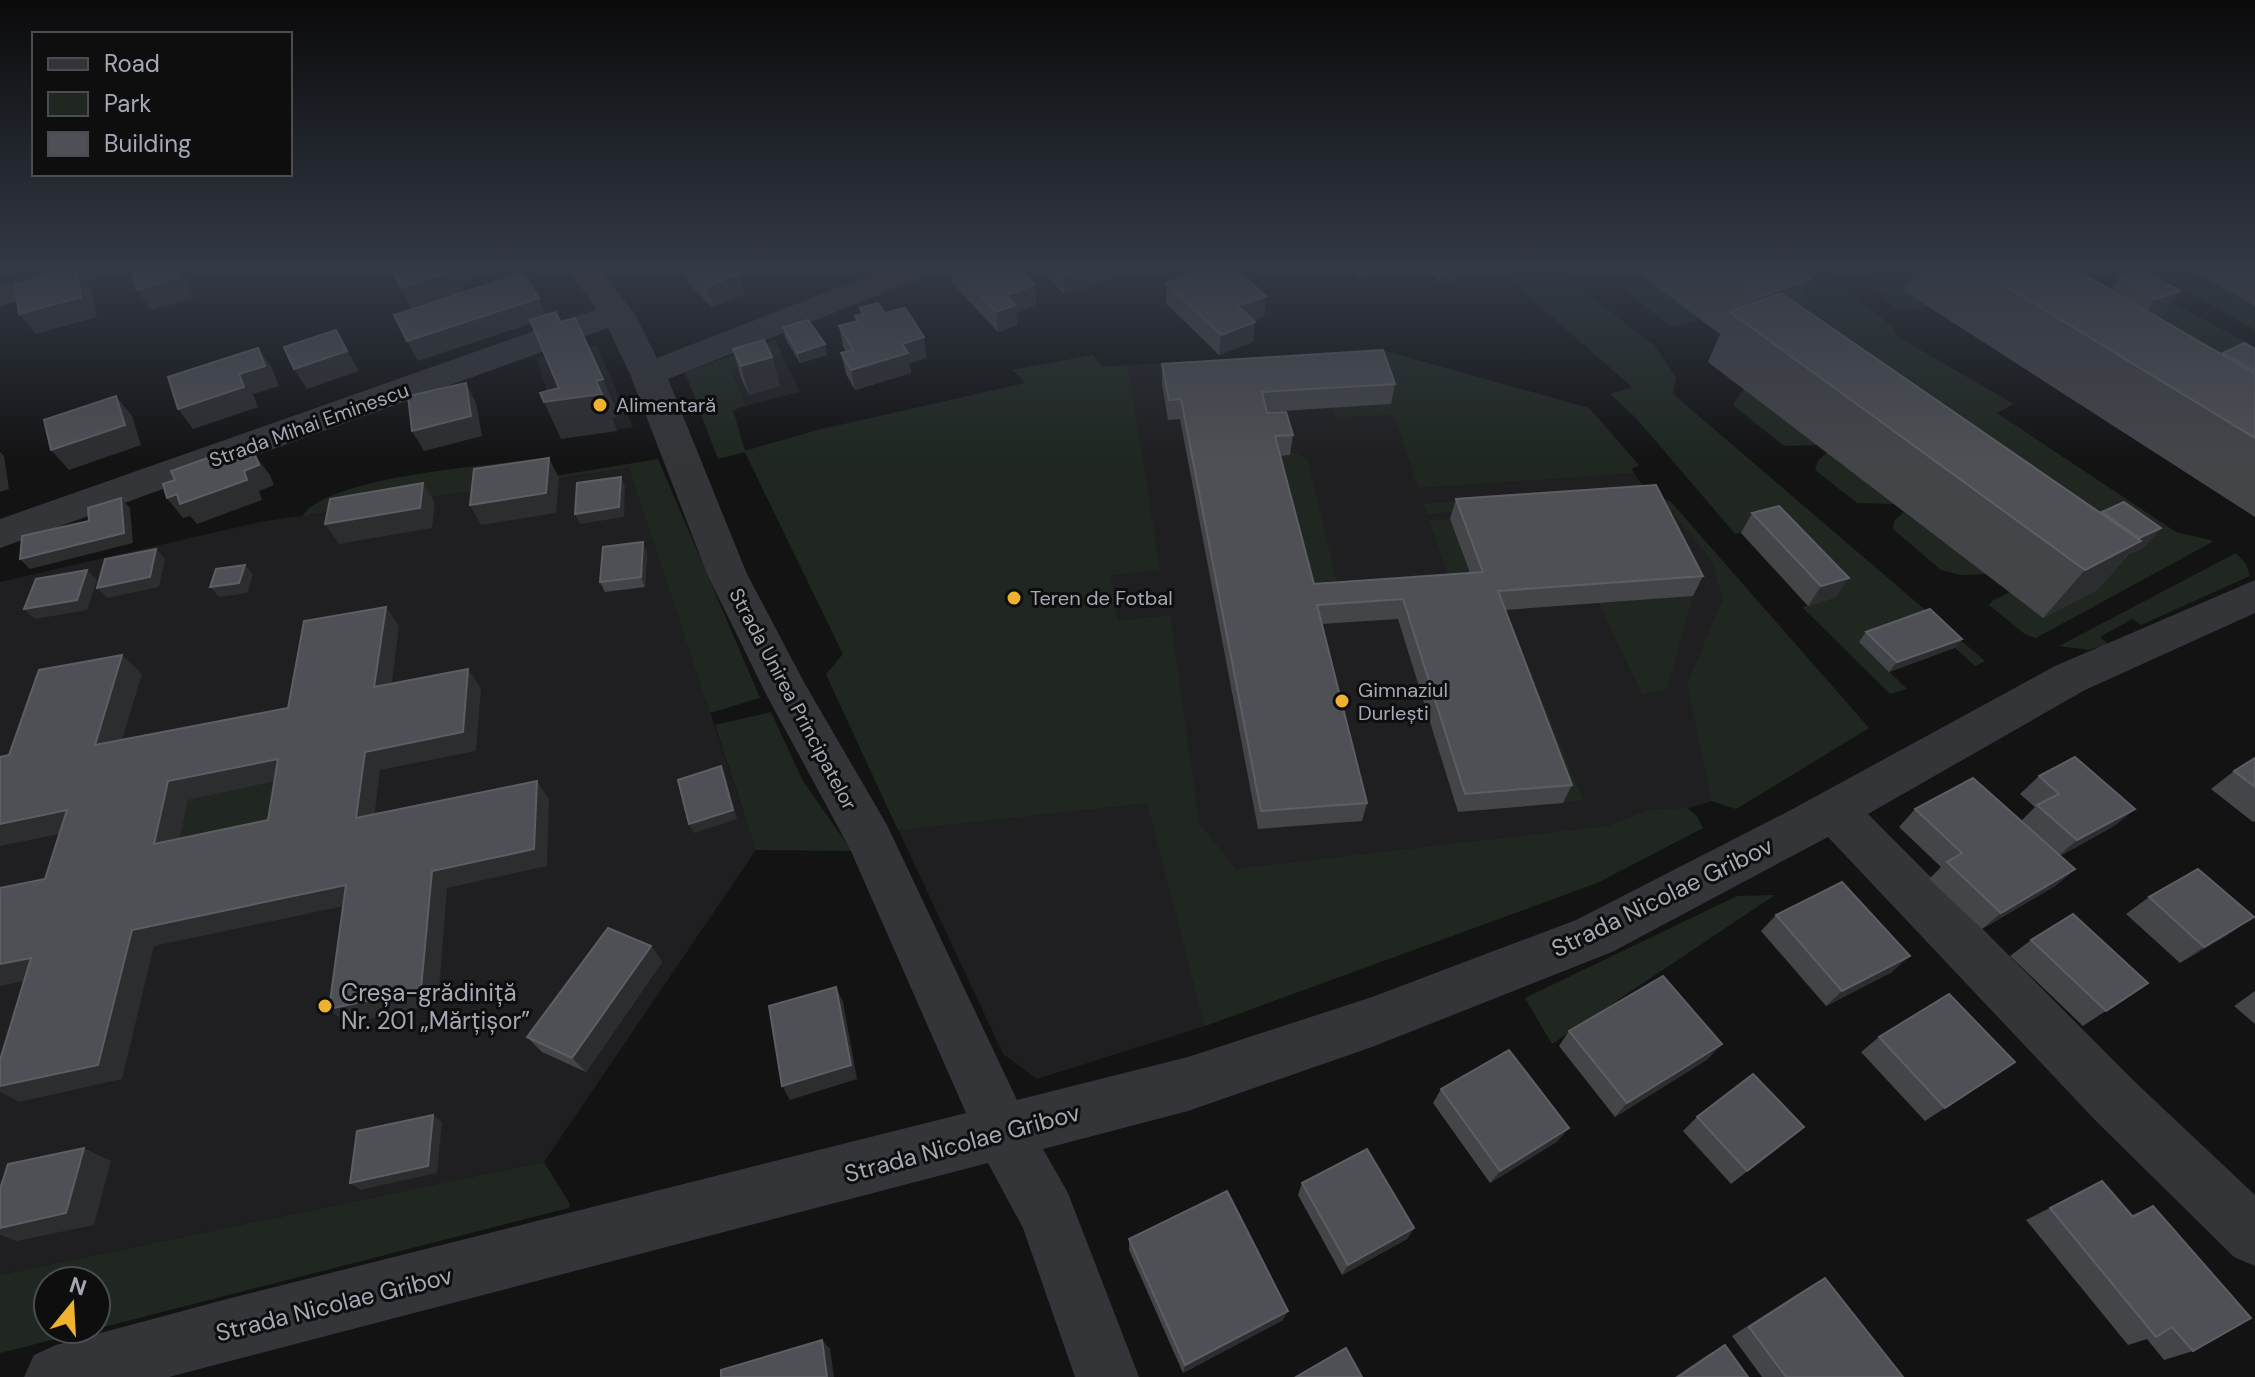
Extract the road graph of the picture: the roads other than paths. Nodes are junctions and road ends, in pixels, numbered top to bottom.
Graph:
1 (566, 331) edge
2 (626, 331) edge
3 (757, 331) edge
4 (648, 374) junction
5 (0, 534) edge
6 (2255, 595) edge
7 (1833, 810) junction
8 (1003, 1133) junction
9 (2255, 1236) edge
10 (56, 1377) edge
11 (1107, 1377) edge

1 - 5 street, Strada Mihai Eminescu
2 - 4 street, Strada Unirea Principatelor
3 - 4 street
4 - 8 street, Strada Unirea Principatelor
6 - 7 street, Strada Nicolae Gribov
7 - 8 street, Strada Nicolae Gribov
7 - 9 street
8 - 10 street, Strada Nicolae Gribov
8 - 11 street, Strada Unirea Principatelor

